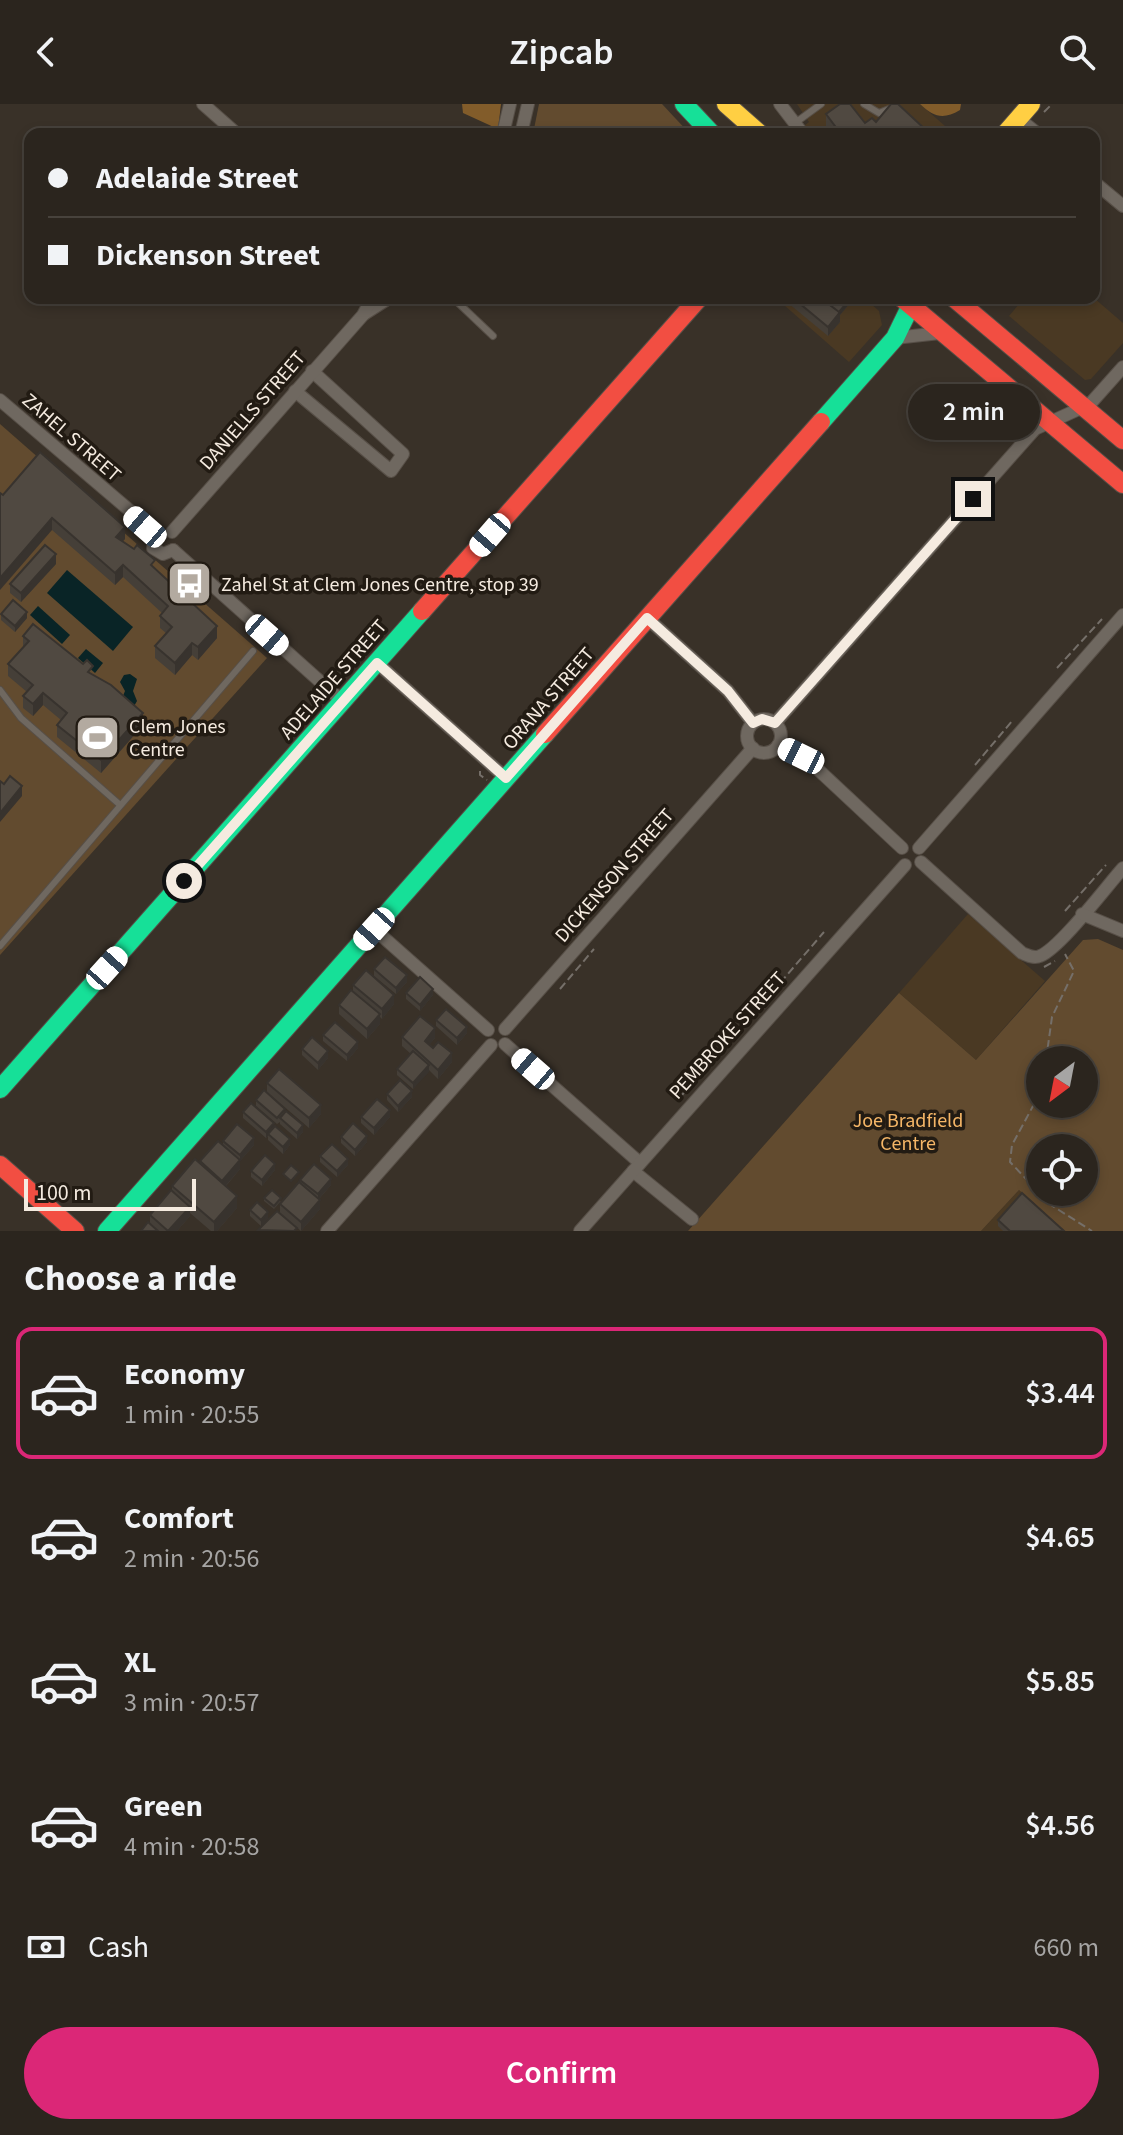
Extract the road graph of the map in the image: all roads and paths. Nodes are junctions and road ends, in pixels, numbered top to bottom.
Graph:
1 (203, 104) edge
2 (510, 104) edge
3 (528, 104) edge
4 (684, 104) edge
5 (726, 104) edge
6 (780, 104) edge
7 (821, 104) edge
8 (864, 104) edge
9 (900, 104) edge
10 (1052, 104) edge
11 (1030, 112) edge
12 (230, 128) edge
13 (504, 128) edge
14 (522, 128) edge
15 (706, 128) edge
16 (753, 128) edge
17 (797, 128) edge
18 (799, 128) edge
19 (1012, 128) edge
20 (1100, 187) edge
21 (1123, 206) edge
22 (369, 304) edge
23 (380, 304) edge
24 (459, 304) edge
25 (694, 304) edge
26 (906, 304) edge
27 (909, 304) edge
28 (961, 304) edge
29 (363, 315) junction
30 (944, 333) junction
31 (493, 336) dead end
32 (895, 338) junction
33 (1123, 367) edge
34 (312, 371) junction
35 (295, 391) junction
36 (0, 400) edge
37 (1084, 407) junction
38 (1048, 420) junction
39 (1123, 440) edge
40 (1123, 484) edge
41 (155, 532) junction
42 (172, 532) junction
43 (173, 550) junction
44 (1123, 615) edge
45 (647, 618) junction
46 (1102, 619) dead end
47 (253, 651) dead end
48 (377, 663) junction
49 (1057, 668) dead end
50 (0, 690) edge
51 (343, 702) junction
52 (1013, 720) dead end
53 (753, 723) junction
54 (775, 723) junction
55 (778, 745) junction
56 (753, 748) junction
57 (974, 766) dead end
58 (506, 778) junction
59 (119, 804) junction
60 (902, 848) junction
61 (919, 848) junction
62 (921, 862) junction
63 (905, 865) junction
64 (1106, 865) dead end
65 (1123, 868) edge
66 (1065, 911) dead end
67 (1082, 914) junction
68 (374, 929) junction
69 (1123, 931) edge
70 (824, 932) dead end
71 (1053, 945) junction
72 (0, 946) edge
73 (594, 949) dead end
74 (560, 989) dead end
75 (749, 1019) dead end
76 (505, 1029) junction
77 (488, 1030) junction
78 (505, 1044) junction
79 (491, 1045) junction
80 (1048, 1046) edge
81 (717, 1054) dead end
82 (0, 1089) edge
83 (682, 1095) dead end
84 (1027, 1118) edge
85 (0, 1165) edge
86 (637, 1167) junction
87 (692, 1219) dead end
88 (75, 1231) edge
89 (107, 1231) edge
90 (327, 1231) edge
91 (580, 1231) edge
92 (1092, 1231) edge

1 - 12 street
2 - 13 street
3 - 14 street
4 - 15 main road
5 - 16 main road
6 - 17 street
7 - 18 lane
8 - 9 lane
10 - 11 path
11 - 19 main road
20 - 21 street
22 - 29 street, DANIELLS STREET
23 - 29 street, DANIELLS STREET
24 - 31 lane
25 - 48 main road, ADELAIDE STREET
26 - 32 main road, ORANA STREET
27 - 30 main road
28 - 37 main road
29 - 34 street, DANIELLS STREET
30 - 32 street
30 - 38 main road
32 - 45 main road, ORANA STREET
33 - 37 street
34 - 35 street, DANIELLS STREET
34 - 35 street
35 - 42 street, DANIELLS STREET
36 - 41 street, ZAHEL STREET
37 - 38 street
37 - 39 main road
38 - 40 main road
38 - 54 street
41 - 42 street
41 - 43 street
42 - 43 street
43 - 51 street
44 - 61 street
45 - 53 street
45 - 58 main road, ORANA STREET
46 - 49 path
47 - 59 lane
48 - 51 main road, ADELAIDE STREET
48 - 58 street
50 - 59 lane
51 - 82 main road, ADELAIDE STREET
52 - 57 path
53 - 54 street
53 - 56 street
54 - 55 street
55 - 56 street
55 - 60 street
56 - 76 street, DICKENSON STREET
58 - 68 main road, ORANA STREET
59 - 72 lane
60 - 61 street
60 - 63 street
61 - 62 street
62 - 63 street
62 - 71 street
63 - 86 street, PEMBROKE STREET
64 - 66 path
65 - 67 street
67 - 69 street
67 - 71 street
68 - 77 street
68 - 89 main road, ORANA STREET
70 - 75 path
71 - 80 path
73 - 74 path
76 - 77 street
76 - 78 street
77 - 79 street
78 - 79 street
78 - 86 street
79 - 90 street
81 - 83 path
84 - 92 path
85 - 88 main road
86 - 87 street
86 - 91 street, PEMBROKE STREET

